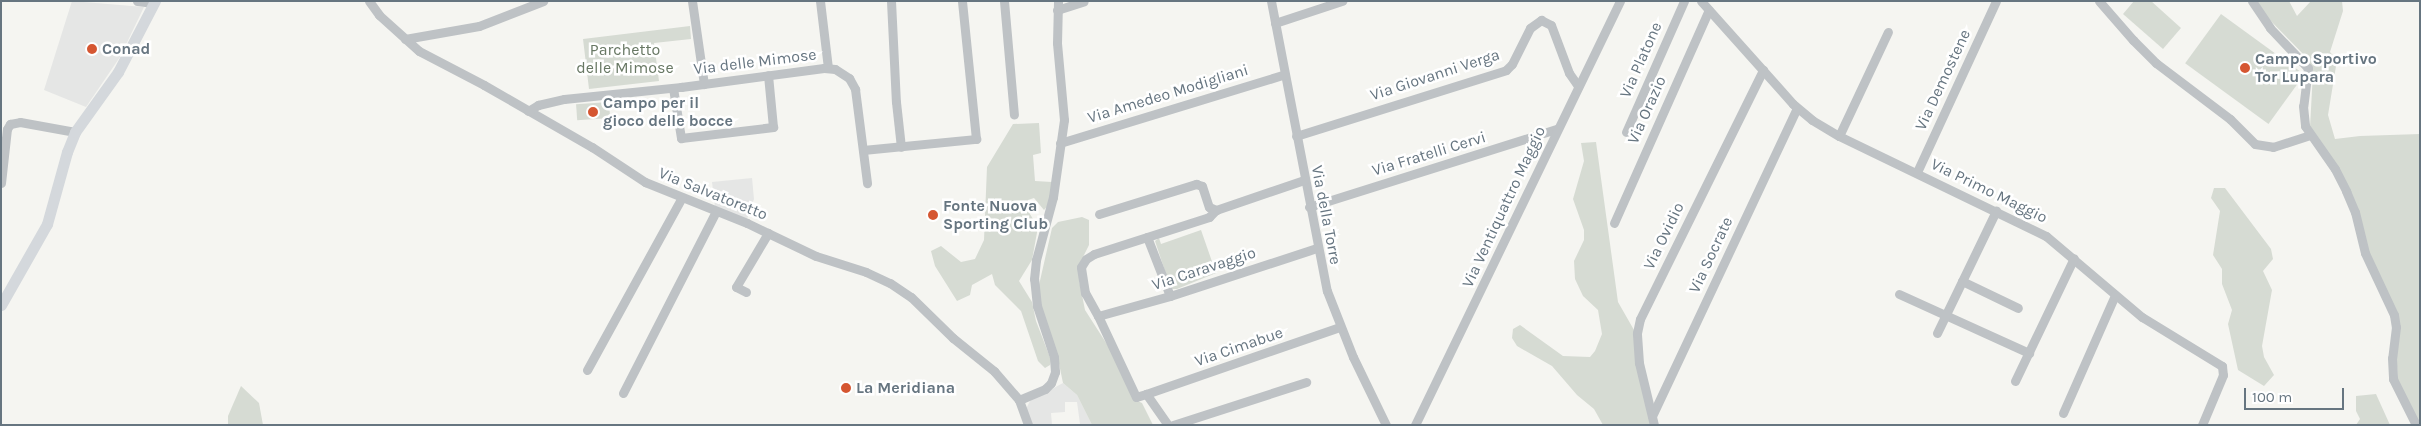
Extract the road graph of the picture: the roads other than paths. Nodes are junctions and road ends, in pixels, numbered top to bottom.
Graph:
1 (137, 1) edge
2 (369, 1) edge
3 (543, 1) edge
4 (692, 1) edge
5 (820, 1) edge
6 (890, 1) edge
7 (962, 1) edge
8 (1004, 1) edge
9 (1084, 1) edge
10 (1270, 1) edge
11 (1342, 1) edge
12 (1620, 1) edge
13 (1684, 1) edge
14 (1701, 1) edge
15 (1996, 1) edge
16 (2099, 1) edge
17 (2252, 1) edge
18 (155, 2) edge
19 (1058, 6) edge
20 (1709, 10) junction
21 (1275, 22) junction
22 (1888, 32) dead end
23 (405, 40) junction
24 (828, 68) junction
25 (1763, 70) junction
26 (1285, 74) junction
27 (768, 75) junction
28 (704, 84) junction
29 (1578, 86) junction
30 (673, 88) junction
31 (1797, 108) junction
32 (528, 111) junction
33 (1014, 115) dead end
34 (1557, 129) junction
35 (75, 132) junction
36 (1626, 132) dead end
37 (2310, 135) junction
38 (1296, 136) junction
39 (1839, 136) junction
40 (1060, 143) junction
41 (901, 147) junction
42 (863, 150) junction
43 (1917, 172) junction
44 (1304, 180) junction
45 (1, 183) edge
46 (867, 183) dead end
47 (682, 197) junction
48 (1309, 207) junction
49 (1216, 210) junction
50 (716, 211) junction
51 (1996, 211) junction
52 (1099, 214) dead end
53 (1614, 223) dead end
54 (768, 233) junction
55 (1147, 237) junction
56 (1317, 248) junction
57 (2074, 258) junction
58 (1962, 281) junction
59 (746, 292) dead end
60 (1899, 294) dead end
61 (1170, 296) junction
62 (2117, 297) junction
63 (1, 306) edge
64 (2018, 308) dead end
65 (1946, 315) junction
66 (1098, 316) junction
67 (1340, 327) junction
68 (1938, 333) dead end
69 (2029, 352) junction
70 (587, 370) dead end
71 (2087, 371) dead end
72 (2015, 380) dead end
73 (1306, 382) dead end
74 (623, 394) dead end
75 (1146, 394) junction
76 (1019, 400) junction
77 (2063, 413) dead end
78 (1653, 420) edge
79 (1028, 425) edge
80 (1168, 425) edge
81 (1173, 425) edge
82 (1386, 425) edge
83 (1415, 425) edge
84 (2202, 425) edge
85 (2416, 425) edge

1 - 18 street
2 - 23 street, Via Salvatoretto
3 - 23 street
4 - 28 street
5 - 24 street
6 - 41 street
7 - 41 street
8 - 33 street
9 - 19 street
10 - 21 street, Via della Torre
11 - 21 street
12 - 29 street, Via Ventiquattro Maggio
13 - 36 street, Via Platone
14 - 20 street, Via Primo Maggio
15 - 43 street, Via Demostene
16 - 37 street
17 - 37 street
18 - 35 main road
19 - 40 street
20 - 25 street, Via Primo Maggio
20 - 53 street, Via Orazio
21 - 26 street, Via della Torre
22 - 39 street
23 - 32 street, Via Salvatoretto
24 - 27 street, Via delle Mimose
24 - 42 street, Via delle Mimose
25 - 31 street, Via Primo Maggio
25 - 78 street, Via Ovidio
26 - 38 street, Via della Torre
26 - 40 street, Via Amedeo Modigliani
27 - 28 street, Via delle Mimose
27 - 30 street
28 - 30 street, Via delle Mimose
29 - 34 street, Via Ventiquattro Maggio
29 - 38 street, Via Giovanni Verga
30 - 32 street, Via delle Mimose
31 - 39 street, Via Primo Maggio
31 - 78 street, Via Socrate
32 - 47 street, Via Salvatoretto
34 - 48 street, Via Fratelli Cervi
34 - 83 street, Via Ventiquattro Maggio
35 - 45 street
35 - 63 main road
37 - 85 street
38 - 44 street, Via della Torre
39 - 43 street, Via Primo Maggio
40 - 76 street
41 - 42 street
42 - 46 street, Via delle Mimose
43 - 51 street, Via Primo Maggio
44 - 48 street, Via della Torre
44 - 49 street
47 - 50 street, Via Salvatoretto
47 - 70 street
48 - 56 street, Via della Torre
49 - 52 street
49 - 55 street
50 - 54 street, Via Salvatoretto
50 - 74 street
51 - 57 street, Via Primo Maggio
51 - 58 street
54 - 59 street
54 - 76 street, Via Salvatoretto
55 - 61 street
55 - 66 street
56 - 61 street, Via Caravaggio
56 - 67 street, Via della Torre
57 - 62 street, Via Primo Maggio
57 - 69 street
58 - 64 street
58 - 65 street
60 - 65 street
61 - 66 street, Via Caravaggio
62 - 71 street
62 - 77 street
62 - 84 street, Via Primo Maggio
65 - 68 street
65 - 69 street
66 - 75 street
67 - 75 street, Via Cimabue
67 - 82 street, Via della Torre
69 - 72 street
73 - 81 street
75 - 80 street
76 - 79 street, Via Salvatoretto

